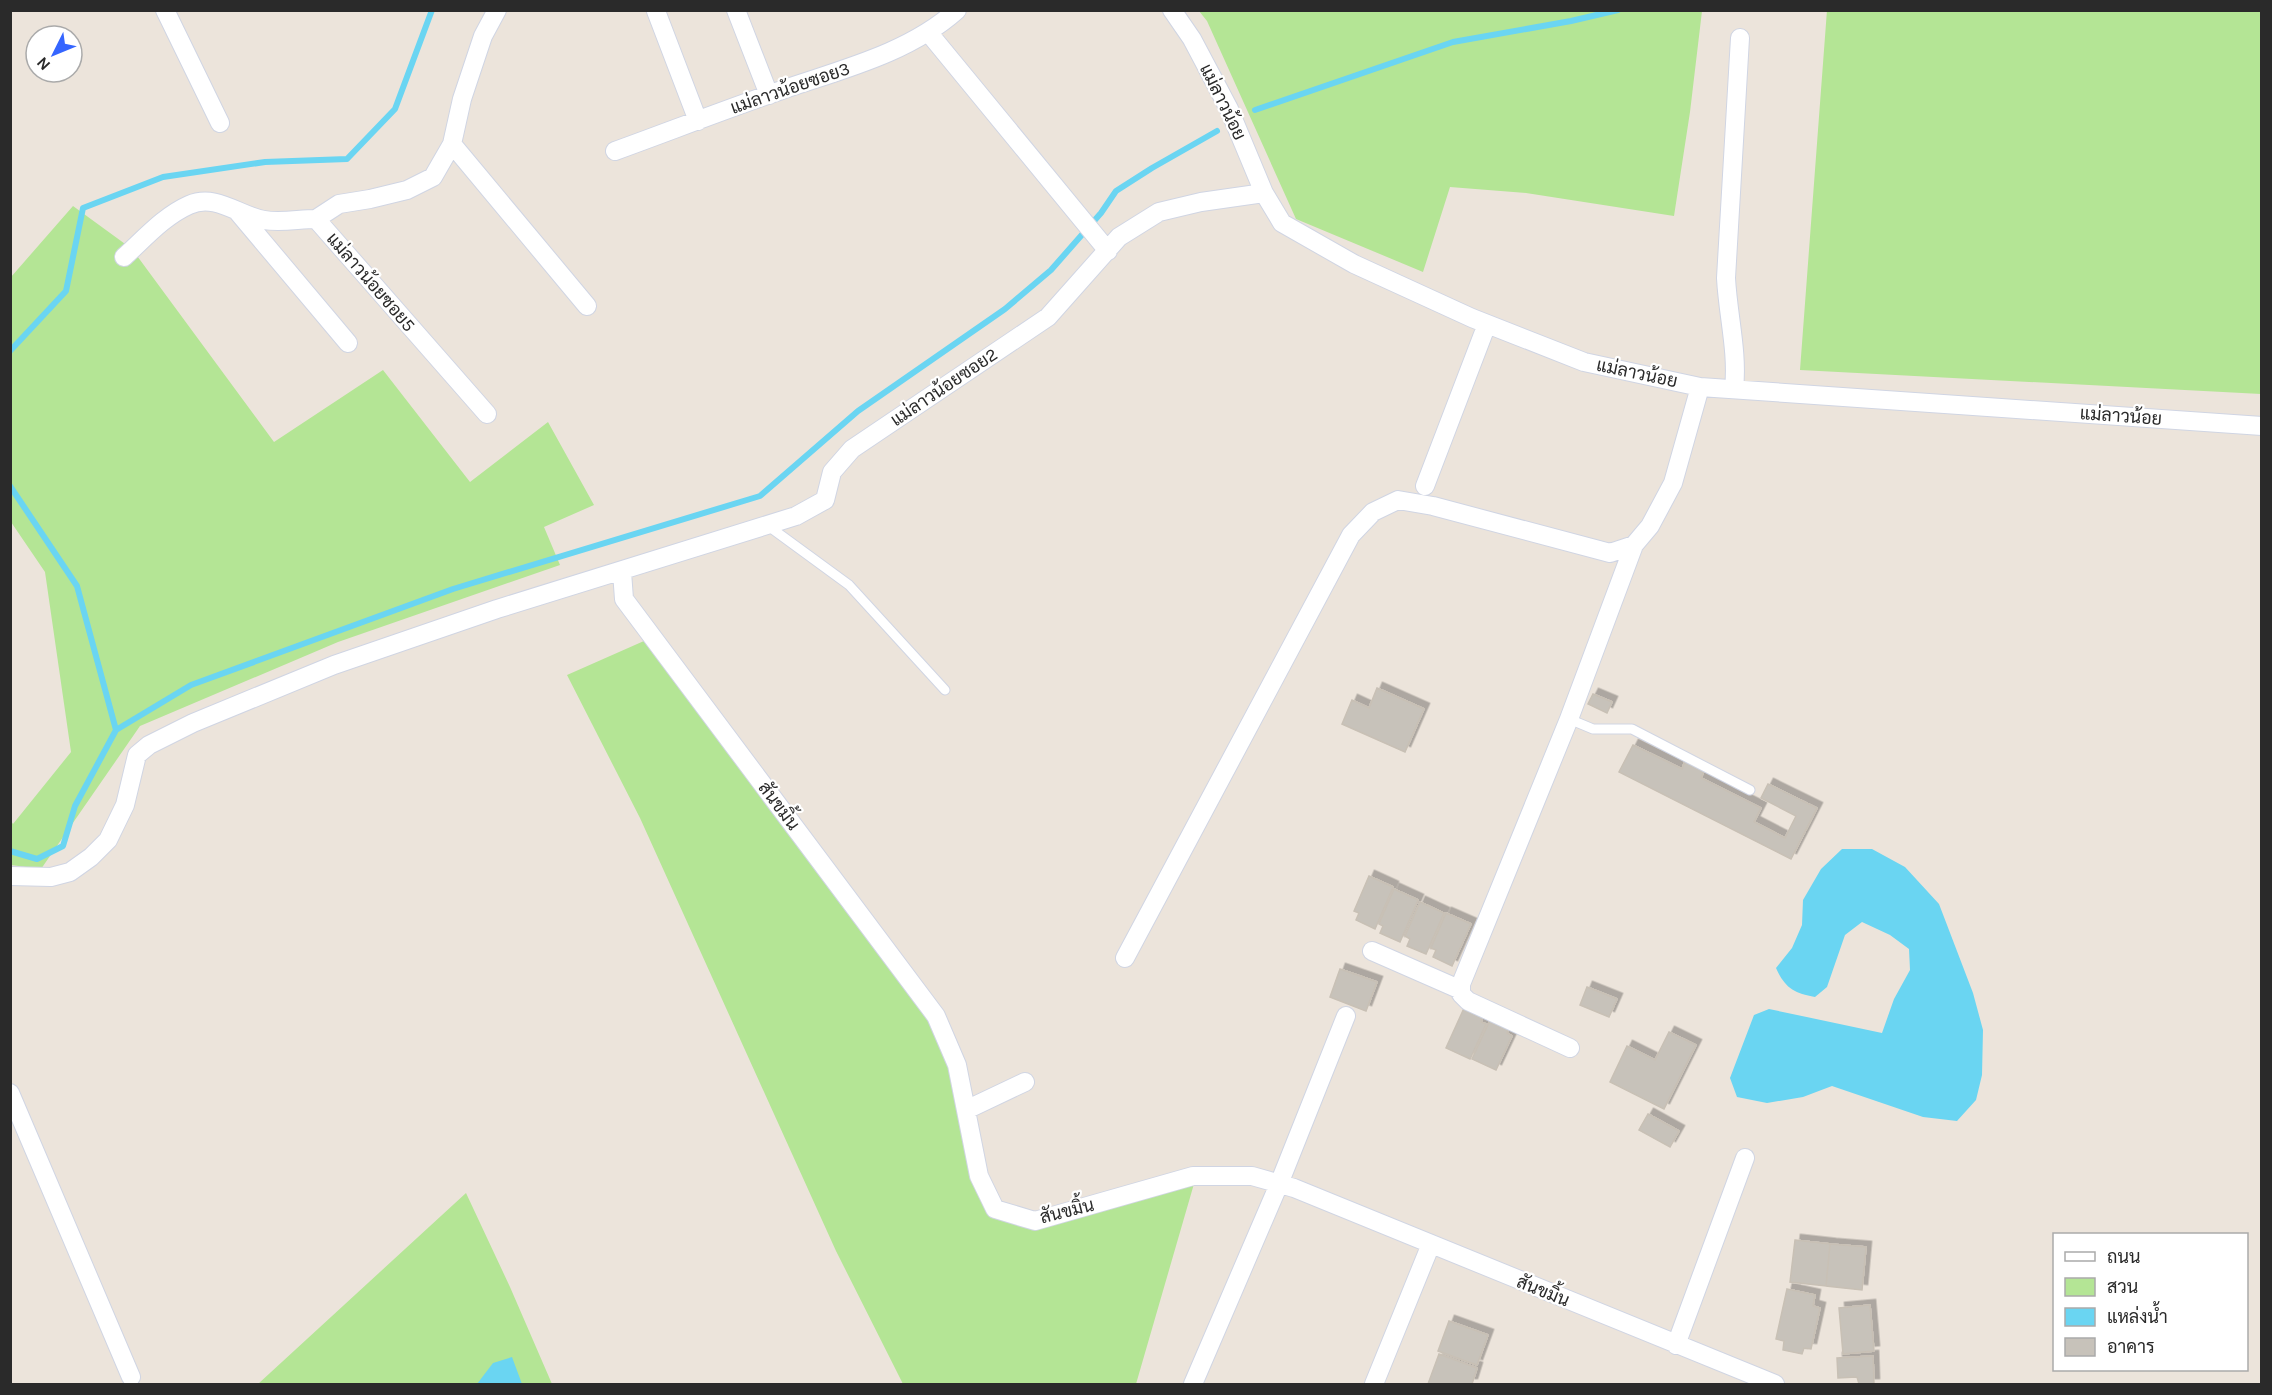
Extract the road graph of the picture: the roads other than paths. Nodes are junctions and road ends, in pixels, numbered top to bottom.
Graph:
1 (165, 10) edge
2 (498, 10) edge
3 (736, 10) edge
4 (957, 10) edge
5 (1172, 10) edge
6 (656, 11) edge
7 (928, 32) junction
8 (1740, 38) dead end
9 (769, 95) junction
10 (698, 121) junction
11 (220, 123) dead end
12 (452, 144) junction
13 (615, 151) dead end
14 (1264, 194) junction
15 (234, 208) junction
16 (316, 219) junction
17 (1108, 251) junction
18 (124, 257) dead end
19 (587, 306) dead end
20 (1487, 324) junction
21 (348, 343) dead end
22 (1700, 387) junction
23 (1734, 389) junction
24 (487, 414) dead end
25 (2262, 426) edge
26 (1425, 486) dead end
27 (767, 525) junction
28 (1634, 545) junction
29 (622, 572) junction
30 (945, 690) dead end
31 (1569, 719) junction
32 (1750, 790) dead end
33 (10, 876) edge
34 (1372, 951) dead end
35 (1125, 958) dead end
36 (1461, 990) junction
37 (1346, 1016) dead end
38 (1570, 1048) dead end
39 (1025, 1082) dead end
40 (10, 1093) edge
41 (966, 1110) junction
42 (1744, 1158) dead end
43 (1279, 1184) junction
44 (1431, 1244) junction
45 (1676, 1345) junction
46 (131, 1377) dead end
47 (1194, 1384) edge
48 (1374, 1384) edge
49 (1775, 1384) edge

1 - 11 street
2 - 12 street, แม่ลาวน้อยซอย5
3 - 9 street
4 - 7 street, แม่ลาวน้อยซอย3
5 - 14 street, แม่ลาวน้อย
6 - 10 street
7 - 9 street, แม่ลาวน้อยซอย3
7 - 17 street
8 - 23 street
9 - 10 street, แม่ลาวน้อยซอย3
10 - 13 street, แม่ลาวน้อยซอย3
12 - 16 street, แม่ลาวน้อยซอย5
12 - 19 street
14 - 17 street, แม่ลาวน้อยซอย2
14 - 20 street, แม่ลาวน้อย
15 - 16 street
15 - 18 street
15 - 21 street
16 - 24 street, แม่ลาวน้อยซอย5
17 - 27 street, แม่ลาวน้อยซอย2
20 - 22 street, แม่ลาวน้อย
20 - 26 street
22 - 23 street, แม่ลาวน้อย
22 - 28 street
23 - 25 street, แม่ลาวน้อย
27 - 29 street, แม่ลาวน้อยซอย2
27 - 30 lane
28 - 31 street
28 - 35 street
29 - 33 street, แม่ลาวน้อยซอย2
29 - 41 street, สันขมิ้น
31 - 32 lane
31 - 36 street
34 - 36 street
36 - 38 street
37 - 43 street
39 - 41 street
40 - 46 street
41 - 43 street, สันขมิ้น
42 - 45 street
43 - 44 street, สันขมิ้น
43 - 47 street
44 - 45 street, สันขมิ้น
44 - 48 street
45 - 49 street, สันขมิ้น

